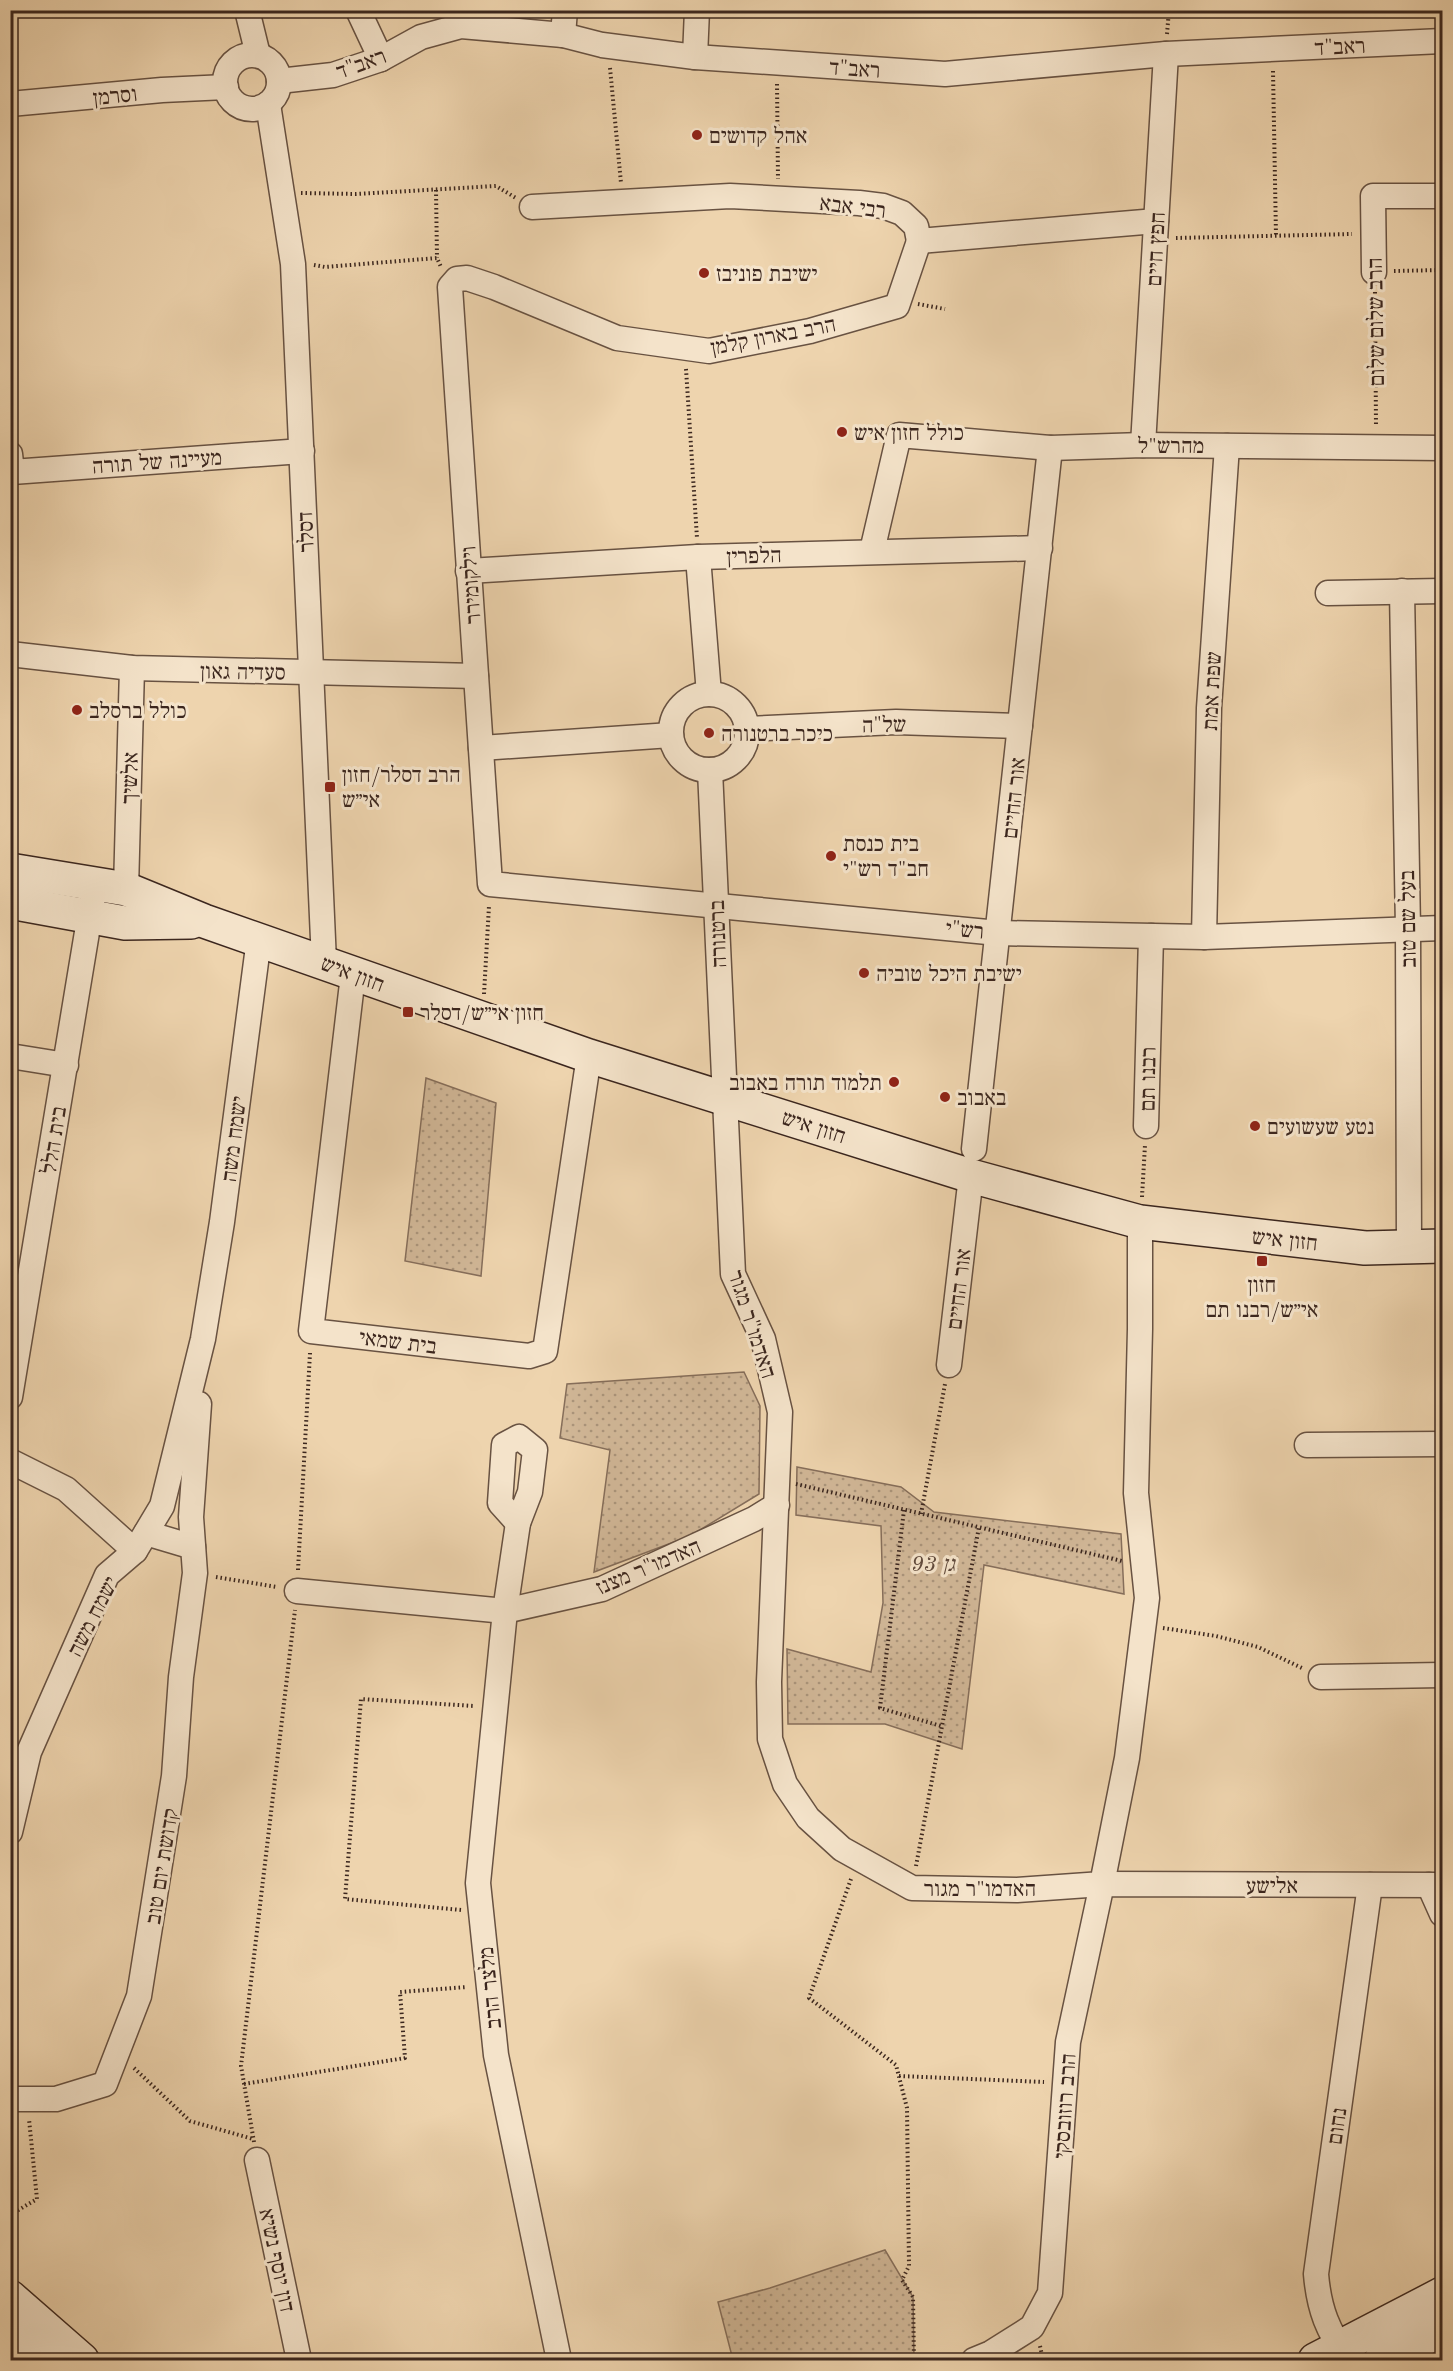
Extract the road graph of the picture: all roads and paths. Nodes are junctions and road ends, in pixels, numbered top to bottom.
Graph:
1 (247, 10) edge
2 (358, 10) edge
3 (565, 10) edge
4 (697, 10) edge
5 (563, 35) junction
6 (1443, 41) edge
7 (602, 45) junction
8 (1272, 49) junction
9 (1166, 54) junction
10 (258, 55) junction
11 (695, 57) junction
12 (381, 59) junction
13 (777, 63) junction
14 (279, 81) junction
15 (226, 87) junction
16 (10, 104) edge
17 (268, 104) junction
18 (436, 190) junction
19 (282, 192) junction
20 (1443, 196) edge
21 (778, 199) junction
22 (623, 202) junction
23 (532, 207) joint
24 (1156, 230) junction
25 (1374, 234) junction
26 (1276, 236) junction
27 (919, 241) junction
28 (437, 258) junction
29 (293, 264) junction
30 (1443, 270) edge
31 (1374, 272) junction
32 (450, 287) junction
33 (685, 347) junction
34 (1143, 445) junction
35 (1227, 446) junction
36 (1377, 447) junction
37 (1050, 448) junction
38 (1443, 448) edge
39 (302, 451) junction
40 (11, 463) edge
41 (698, 546) junction
42 (1040, 548) junction
43 (872, 552) junction
44 (468, 571) junction
45 (1402, 591) junction
46 (1443, 591) edge
47 (1328, 593) dead end
48 (10, 654) edge
49 (132, 668) junction
50 (311, 673) junction
51 (476, 675) junction
52 (709, 694) junction
53 (1020, 726) junction
54 (747, 729) junction
55 (671, 735) junction
56 (481, 748) junction
57 (710, 770) junction
58 (10, 870) edge
59 (490, 884) junction
60 (111, 885) junction
61 (10, 902) edge
62 (716, 906) junction
63 (90, 916) junction
64 (204, 921) junction
65 (1443, 928) edge
66 (1408, 929) junction
67 (998, 933) junction
68 (1151, 936) junction
69 (1204, 937) junction
70 (259, 939) junction
71 (338, 968) junction
72 (482, 1020) junction
73 (10, 1056) edge
74 (589, 1056) junction
75 (66, 1065) junction
76 (724, 1098) junction
77 (1146, 1126) joint
78 (973, 1163) junction
79 (1140, 1222) junction
80 (1409, 1246) junction
81 (1443, 1246) edge
82 (16, 1326) edge
83 (311, 1331) junction
84 (203, 1339) junction
85 (949, 1365) joint
86 (10, 1397) edge
87 (1443, 1444) edge
88 (1307, 1445) dead end
89 (10, 1461) edge
90 (778, 1480) junction
91 (777, 1505) junction
92 (904, 1510) junction
93 (921, 1514) junction
94 (518, 1523) dead end
95 (979, 1527) junction
96 (141, 1542) junction
97 (193, 1548) junction
98 (1143, 1566) junction
99 (195, 1573) junction
100 (297, 1591) junction
101 (506, 1611) junction
102 (1143, 1625) junction
103 (1443, 1675) edge
104 (1321, 1677) joint
105 (496, 1707) junction
106 (941, 1726) junction
107 (10, 1832) edge
108 (859, 1858) junction
109 (1102, 1884) junction
110 (1370, 1885) junction
111 (1436, 1885) edge
112 (912, 1887) junction
113 (438, 1910) dead end
114 (1443, 1914) edge
115 (489, 1985) junction
116 (117, 2052) junction
117 (899, 2076) junction
118 (1065, 2083) junction
119 (244, 2084) junction
120 (17, 2100) edge
121 (255, 2150) junction
122 (10, 2215) edge
123 (1443, 2294) edge
124 (10, 2297) edge
125 (1443, 2330) edge
126 (10, 2337) edge
127 (1334, 2356) edge
128 (39, 2361) edge
129 (82, 2361) edge
130 (299, 2361) edge
131 (559, 2361) edge
132 (914, 2361) edge
133 (974, 2361) edge
134 (1381, 2361) edge

1 - 10 street
2 - 12 street
3 - 5 street
4 - 11 street
5 - 7 street, ראב"ד
5 - 12 street, ראב"ד
6 - 8 street, ראב"ד
7 - 11 street, ראב"ד
7 - 22 path
8 - 9 street, ראב"ד
8 - 26 path
9 - 13 street, ראב"ד
9 - 24 street, חפץ חיים
10 - 14 street
10 - 15 street
11 - 13 street, ראב"ד
12 - 14 street, ראב"ד
13 - 21 path
14 - 17 street
15 - 16 street, וסרמן
15 - 17 street
17 - 19 street, דסלר
18 - 19 path
18 - 23 path
18 - 28 path
19 - 29 street, דסלר
20 - 25 street, הרב שלום שלום
21 - 22 street, רבי אבא
21 - 27 street, רבי אבא
22 - 23 street, רבי אבא
24 - 26 path
24 - 27 street
24 - 34 street, חפץ חיים
25 - 26 path
25 - 31 street, הרב שלום שלום
27 - 33 street, הרב בארון קלמן
28 - 29 path
28 - 32 path
29 - 39 street, דסלר
30 - 31 path
31 - 36 path, הרב שלום שלום
32 - 33 street, הרב בארון קלמן
32 - 44 street, וילקומירר
33 - 41 path
34 - 35 street, מהרש"ל
34 - 37 street, מהרש"ל
35 - 36 street, מהרש"ל
35 - 69 street, שפת אמת
36 - 38 street, מהרש"ל
37 - 42 street, אור החיים
37 - 43 street, מהרש"ל
39 - 40 street, מעיינה של תורה
39 - 50 street, דסלר
41 - 43 street, הלפרין
41 - 44 street, הלפרין
41 - 52 street
42 - 43 street, הלפרין
42 - 53 street, אור החיים
44 - 51 street, וילקומירר
45 - 46 street
45 - 47 street
45 - 66 street, בעל שם טוב
48 - 49 street, סעדיה גאון
49 - 50 street, סעדיה גאון
49 - 60 street, אלשיך
50 - 51 street, סעדיה גאון
50 - 71 street, דסלר
51 - 56 street, וילקומירר
52 - 54 street
52 - 55 street
53 - 54 street, של"ה
53 - 67 street, אור החיים
54 - 57 street
55 - 56 street
55 - 57 street
56 - 59 street, וילקומירר
57 - 62 street, ברטנורה
58 - 60 street, חזון איש
59 - 62 street, רש"י
59 - 72 path
60 - 63 street, בית הלל
60 - 64 street, חזון איש
61 - 63 street, חזון איש
62 - 67 street, רש"י
62 - 76 street, ברטנורה
63 - 64 street, חזון איש
63 - 75 street, בית הלל
64 - 70 street, חזון איש
65 - 66 street, רש"י
66 - 69 street, רש"י
66 - 80 street, בעל שם טוב
67 - 68 street, רש"י
67 - 78 street, אור החיים
68 - 69 street, רש"י
68 - 77 street, רבנו תם
70 - 71 street, חזון איש
70 - 84 street, ישמח משה
71 - 72 street, חזון איש
71 - 83 street
72 - 74 street, חזון איש
73 - 75 street
74 - 76 street, חזון איש
74 - 83 street, בית שמאי
75 - 82 street, בית הלל
76 - 78 street, חזון איש
76 - 90 street, האדמו"ר מגור
77 - 79 path, רבנו תם
78 - 79 street, חזון איש
78 - 85 street, אור החיים
79 - 80 street, חזון איש
79 - 98 street
80 - 81 street, חזון איש
82 - 86 street, בית הלל
83 - 100 path
84 - 96 street, ישמח משה
84 - 97 street, ישמח משה
85 - 93 path
87 - 88 street
89 - 96 street
90 - 91 street, האדמו"ר מגור
90 - 92 path
91 - 101 street, האדמו"ר מצנז
91 - 108 street, האדמו"ר מגור
92 - 93 path
92 - 106 path
93 - 95 path
94 - 101 street, מלצר הרב
95 - 98 path
95 - 106 path
96 - 97 street
96 - 107 street, ישמח משה
97 - 99 street, קדושת יום טוב
98 - 102 street
99 - 100 path
99 - 116 street, קדושת יום טוב
100 - 101 street, האדמו"ר מצנז
100 - 119 path
101 - 105 street, מלצר הרב
102 - 104 path
102 - 109 street
103 - 104 street
105 - 113 path
105 - 115 street, מלצר הרב
106 - 112 path
108 - 112 street, האדמו"ר מגור
108 - 117 path
109 - 110 street, אלישע
109 - 112 street, האדמו"ר מגור
109 - 118 street, הרב רוזובסקי
110 - 111 street, אלישע
110 - 127 street, נחום
111 - 114 street
115 - 119 path
115 - 131 street, מלצר הרב
116 - 120 street, קדושת יום טוב
116 - 121 path
117 - 118 path
117 - 132 path
118 - 133 street, הרב רוזובסקי
119 - 121 path
120 - 122 path
121 - 130 street, דון יוסף נשיא
123 - 127 street
124 - 129 street
125 - 134 street
126 - 128 street

